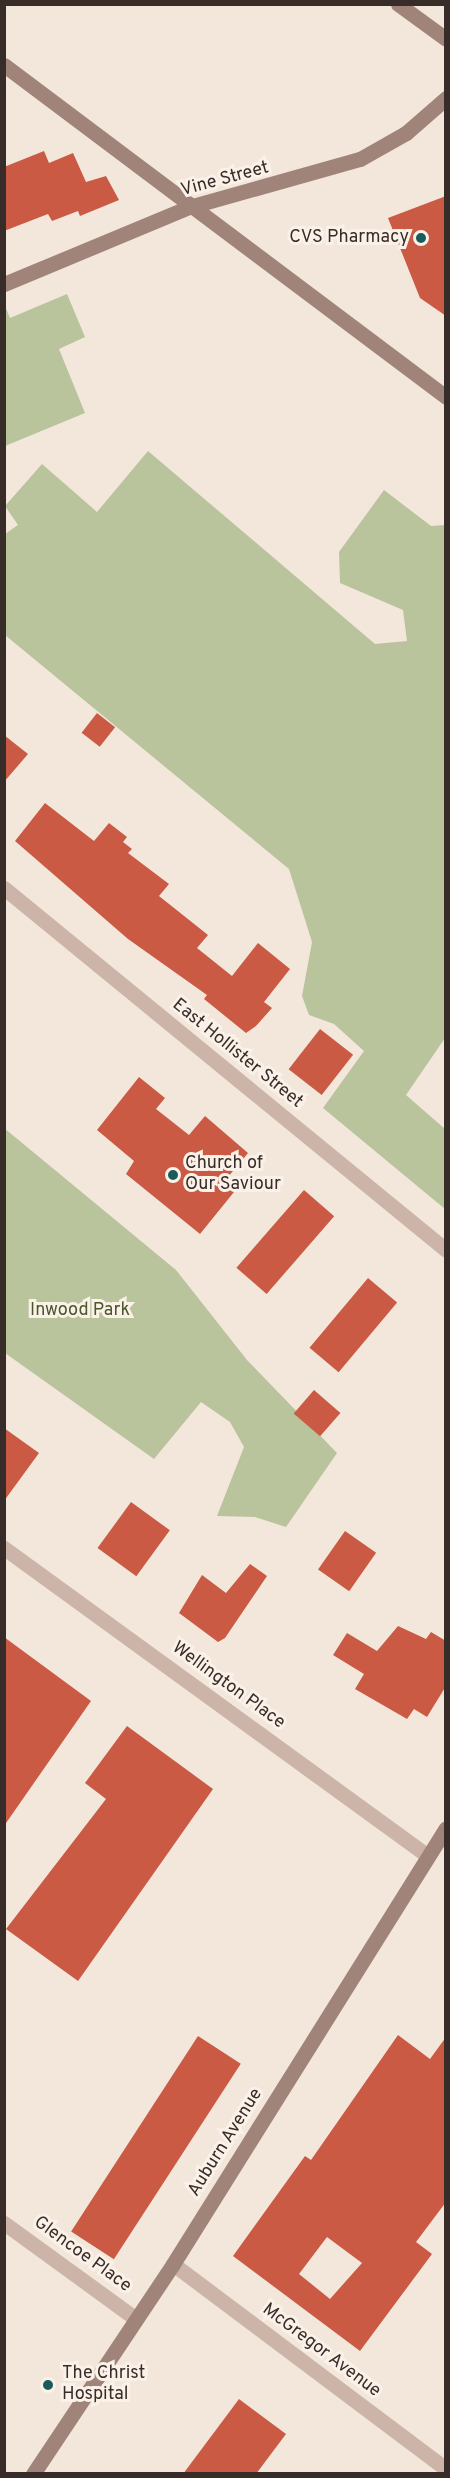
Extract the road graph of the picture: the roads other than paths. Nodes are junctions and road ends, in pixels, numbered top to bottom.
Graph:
1 (398, 4) edge
2 (446, 39) edge
3 (4, 65) edge
4 (446, 98) edge
5 (189, 207) junction
6 (4, 284) edge
7 (446, 397) edge
8 (4, 888) edge
9 (446, 1250) edge
10 (4, 1548) edge
11 (446, 1828) edge
12 (428, 1856) junction
13 (4, 2223) edge
14 (173, 2264) junction
15 (136, 2319) junction
16 (446, 2469) edge
17 (33, 2474) edge

1 - 2 main road
3 - 5 main road
4 - 5 main road, Vine Street
5 - 6 main road, Vine Street
5 - 7 main road
8 - 9 street, East Hollister Street
10 - 12 street, Wellington Place
11 - 12 main road, Auburn Avenue
12 - 14 main road, Auburn Avenue
13 - 15 street, Glencoe Place
14 - 15 main road, Auburn Avenue
14 - 16 street, McGregor Avenue
15 - 17 main road, Auburn Avenue

